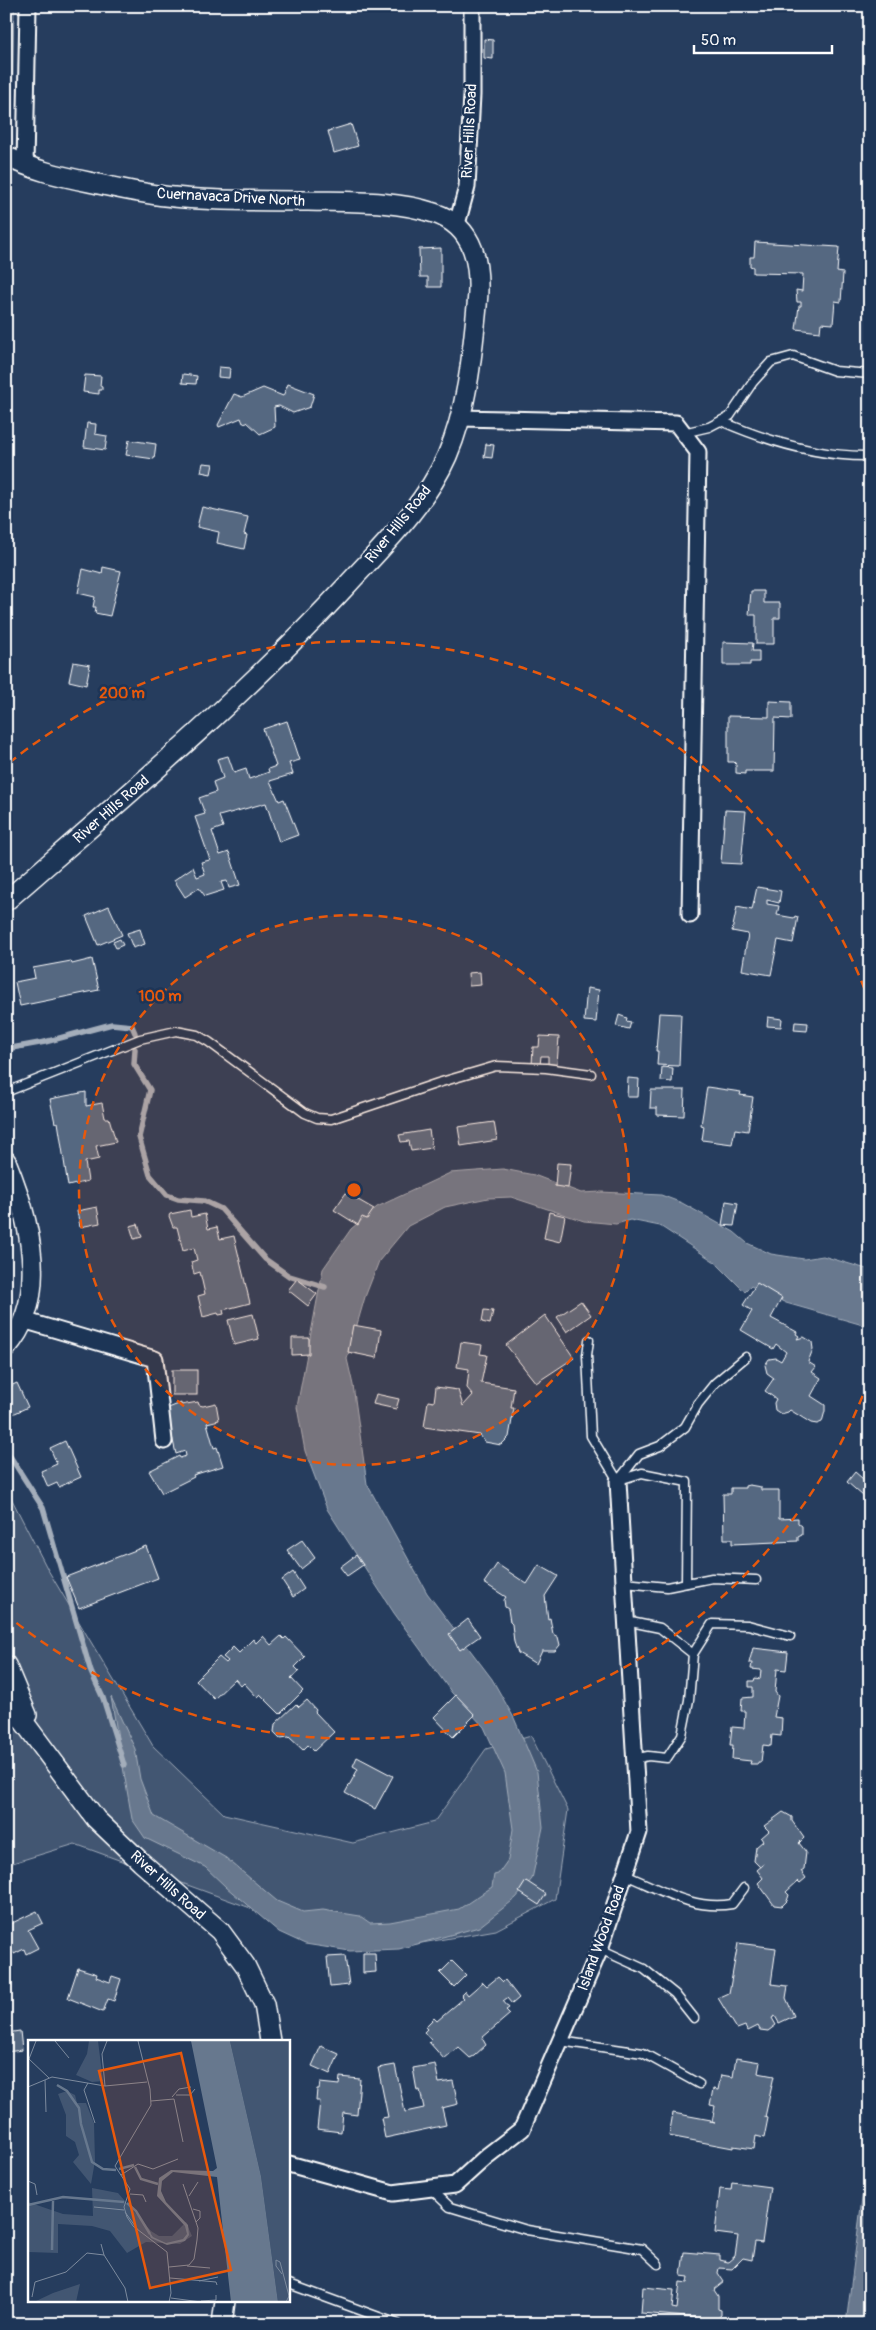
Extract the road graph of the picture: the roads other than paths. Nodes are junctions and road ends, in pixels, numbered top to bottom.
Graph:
1 (28, 6) edge
2 (472, 6) edge
3 (6, 156) edge
4 (25, 166) junction
5 (457, 224) junction
6 (870, 374) edge
7 (460, 418) junction
8 (721, 421) junction
9 (683, 433) junction
10 (870, 456) edge
11 (6, 901) edge
12 (690, 915) dead end
13 (591, 1074) dead end
14 (6, 1092) edge
15 (6, 1161) edge
16 (23, 1320) junction
17 (590, 1340) dead end
18 (6, 1348) edge
19 (746, 1357) dead end
20 (164, 1441) dead end
21 (618, 1480) junction
22 (756, 1580) dead end
23 (624, 1583) junction
24 (686, 1583) junction
25 (626, 1621) junction
26 (790, 1636) dead end
27 (693, 1654) junction
28 (6, 1664) edge
29 (6, 1698) edge
30 (40, 1744) junction
31 (634, 1759) junction
32 (625, 1875) junction
33 (744, 1888) dead end
34 (600, 1949) junction
35 (694, 2018) dead end
36 (270, 2040) edge
37 (560, 2042) junction
38 (699, 2084) dead end
39 (290, 2164) edge
40 (430, 2188) junction
41 (658, 2264) dead end
42 (290, 2284) edge
43 (224, 2302) edge
44 (222, 2324) edge
45 (398, 2324) edge

1 - 4 street
2 - 5 street, River Hills Road
3 - 4 street, Cuernavaca Drive North
4 - 5 street, Cuernavaca Drive North
5 - 7 street, River Hills Road
6 - 8 lane
7 - 9 street
7 - 11 street, River Hills Road
8 - 9 lane
8 - 10 lane
9 - 12 street
13 - 14 lane
15 - 16 street
16 - 18 street
16 - 20 street
17 - 21 lane
19 - 21 lane
21 - 23 street, Island Wood Road
21 - 24 lane
22 - 24 lane
23 - 24 lane
23 - 25 street, Island Wood Road
25 - 27 lane
25 - 31 street, Island Wood Road
26 - 27 lane
27 - 31 lane
28 - 30 street, River Hills Road
29 - 30 street, River Hills Road
30 - 36 street, River Hills Road
31 - 32 street, Island Wood Road
32 - 33 lane
32 - 34 street, Island Wood Road
34 - 35 lane
34 - 37 street, Island Wood Road
37 - 38 lane
37 - 40 street, Island Wood Road
39 - 40 street, Island Wood Road
40 - 41 lane
42 - 45 lane
43 - 44 street

